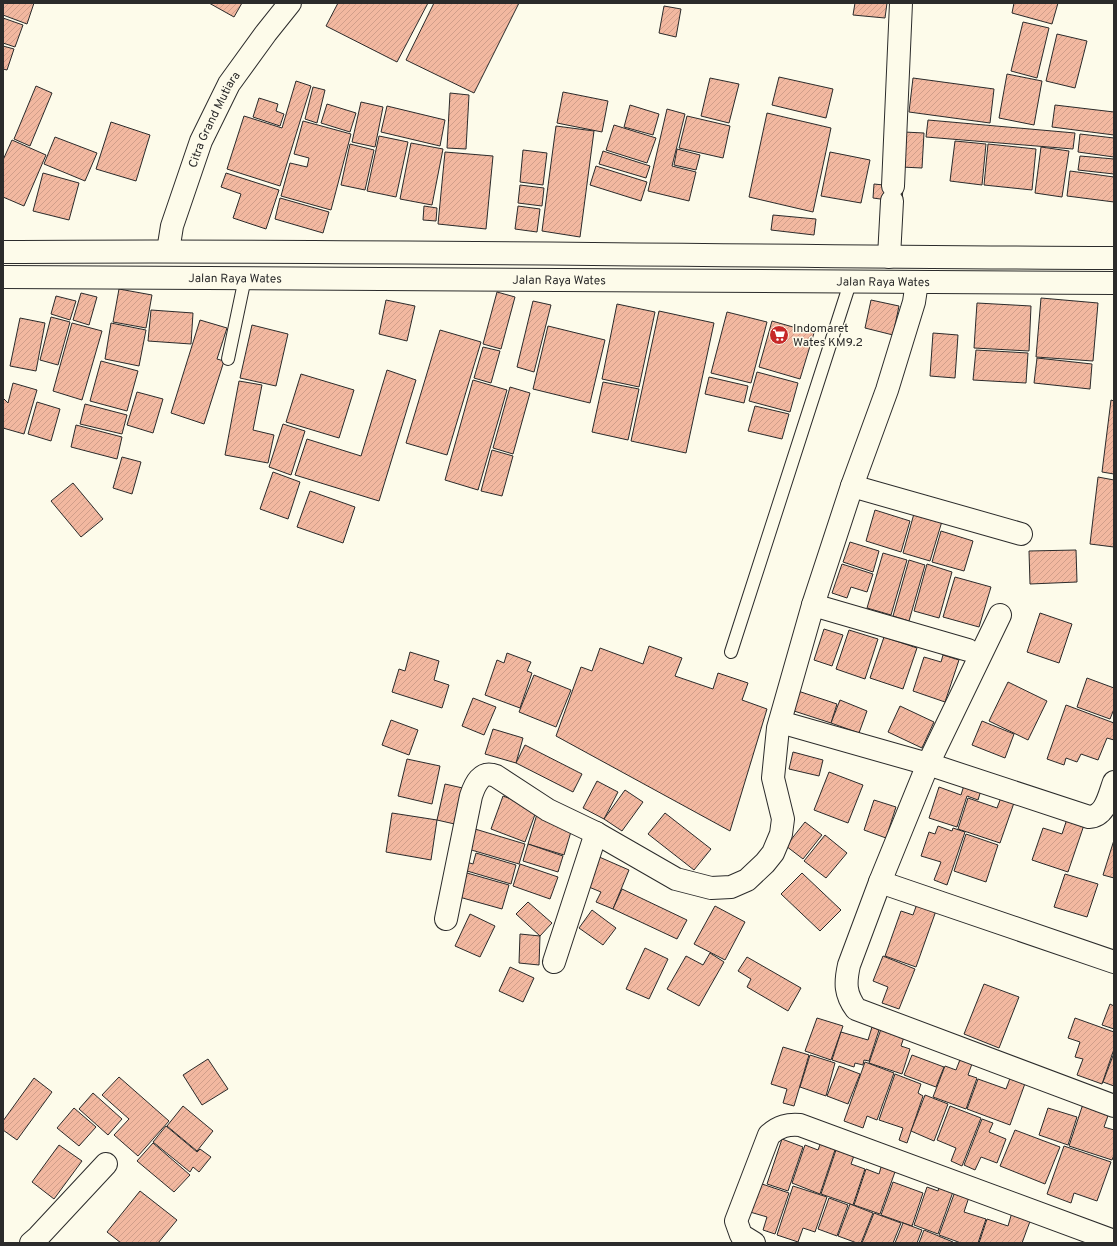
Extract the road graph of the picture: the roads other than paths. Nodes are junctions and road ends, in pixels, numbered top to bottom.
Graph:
1 (290, 3) edge
2 (901, 3) edge
3 (168, 251) junction
4 (3, 252) edge
5 (889, 257) junction
6 (1114, 258) edge
7 (3, 277) edge
8 (244, 278) junction
9 (850, 282) junction
10 (917, 282) junction
11 (1114, 284) edge
12 (228, 359) dead end
13 (852, 486) junction
14 (1021, 534) dead end
15 (813, 605) junction
16 (1000, 615) dead end
17 (968, 650) dead end
18 (731, 652) dead end
19 (780, 722) junction
20 (928, 764) junction
21 (1114, 782) edge
22 (1109, 809) edge
23 (596, 833) junction
24 (880, 882) junction
25 (446, 919) dead end
26 (554, 962) dead end
27 (1114, 962) edge
28 (1114, 1106) edge
29 (106, 1164) dead end
30 (1113, 1241) edge
31 (31, 1243) edge
32 (754, 1243) edge

1 - 3 main road, Citra Grand Mutiara
2 - 5 main road
3 - 4 main road, Jalan Raya Wates
3 - 5 main road, Jalan Raya Wates
5 - 6 main road, Jalan Raya Wates
7 - 8 main road, Jalan Raya Wates
8 - 9 main road, Jalan Raya Wates
8 - 12 lane
9 - 10 main road, Jalan Raya Wates
9 - 18 lane
10 - 11 main road, Jalan Raya Wates
10 - 13 main road
13 - 14 main road
13 - 15 main road
15 - 17 main road
15 - 19 main road
16 - 20 main road
19 - 20 main road
19 - 23 main road
20 - 22 main road
20 - 24 main road
21 - 22 main road
23 - 25 main road
23 - 26 main road
24 - 27 main road
24 - 28 main road
29 - 31 main road
30 - 32 main road

